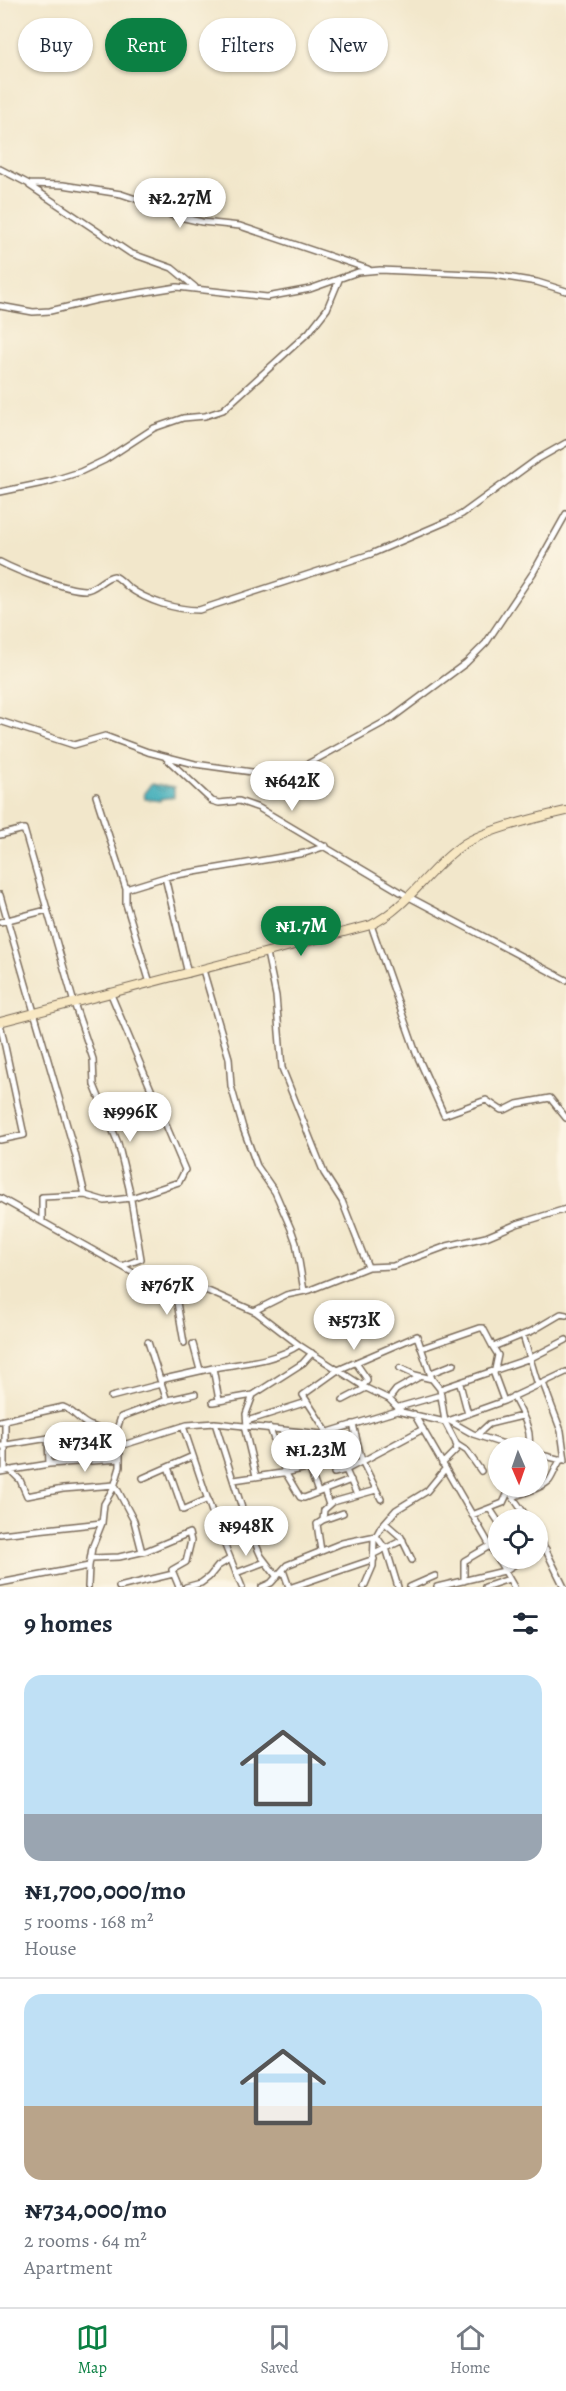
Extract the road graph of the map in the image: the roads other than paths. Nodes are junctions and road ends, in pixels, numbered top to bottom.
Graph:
1 (0, 169) edge
2 (29, 184) junction
3 (371, 270) junction
4 (339, 280) junction
5 (196, 288) junction
6 (566, 291) edge
7 (0, 306) edge
8 (566, 443) edge
9 (0, 492) edge
10 (566, 514) edge
11 (0, 562) edge
12 (0, 721) edge
13 (164, 756) junction
14 (96, 796) dead end
15 (566, 811) edge
16 (0, 835) edge
17 (326, 846) junction
18 (165, 878) junction
19 (126, 889) junction
20 (0, 895) edge
21 (409, 897) junction
22 (47, 910) junction
23 (7, 920) junction
24 (0, 922) edge
25 (371, 925) junction
26 (267, 952) junction
27 (202, 970) junction
28 (188, 974) junction
29 (566, 980) edge
30 (150, 982) junction
31 (110, 992) junction
32 (74, 1003) junction
33 (33, 1013) junction
34 (0, 1022) edge
35 (566, 1118) edge
36 (0, 1140) edge
37 (85, 1195) junction
38 (0, 1198) edge
39 (130, 1198) junction
40 (566, 1209) edge
41 (42, 1221) junction
42 (122, 1266) junction
43 (368, 1267) junction
44 (174, 1285) junction
45 (304, 1291) junction
46 (254, 1311) junction
47 (566, 1315) edge
48 (523, 1335) junction
49 (566, 1340) edge
50 (148, 1342) dead end
51 (184, 1343) dead end
52 (194, 1344) dead end
53 (300, 1345) junction
54 (493, 1347) junction
55 (422, 1348) junction
56 (312, 1353) junction
57 (531, 1358) junction
58 (356, 1363) junction
59 (454, 1364) dead end
60 (213, 1368) junction
61 (400, 1368) dead end
62 (200, 1370) junction
63 (338, 1370) junction
64 (494, 1372) junction
65 (565, 1374) edge
66 (420, 1376) junction
67 (432, 1376) junction
68 (161, 1382) junction
69 (460, 1384) junction
70 (540, 1384) junction
71 (364, 1387) junction
72 (441, 1392) junction
73 (195, 1394) dead end
74 (253, 1395) junction
75 (513, 1396) junction
76 (111, 1397) dead end
77 (389, 1399) junction
78 (343, 1400) dead end
79 (167, 1401) junction
80 (504, 1401) junction
81 (307, 1402) junction
82 (400, 1409) junction
83 (414, 1414) junction
84 (468, 1414) junction
85 (522, 1416) junction
86 (2, 1421) edge
87 (447, 1421) junction
88 (215, 1423) junction
89 (246, 1424) junction
90 (353, 1424) junction
91 (92, 1426) junction
92 (183, 1426) junction
93 (270, 1428) junction
94 (423, 1429) junction
95 (327, 1432) junction
96 (356, 1435) junction
97 (477, 1435) junction
98 (530, 1437) edge
99 (48, 1438) junction
100 (119, 1438) junction
101 (488, 1439) edge
102 (332, 1440) dead end
103 (456, 1444) junction
104 (2, 1446) edge
105 (120, 1446) junction
106 (193, 1456) junction
107 (548, 1456) edge
108 (120, 1459) junction
109 (564, 1460) edge
110 (362, 1461) junction
111 (328, 1463) dead end
112 (49, 1464) junction
113 (168, 1467) junction
114 (309, 1467) junction
115 (444, 1467) junction
116 (346, 1470) junction
117 (5, 1471) edge
118 (481, 1471) dead end
119 (285, 1472) junction
120 (334, 1473) dead end
121 (256, 1476) junction
122 (143, 1478) dead end
123 (234, 1480) junction
124 (351, 1480) junction
125 (548, 1481) edge
126 (115, 1485) junction
127 (376, 1490) junction
128 (321, 1491) junction
129 (357, 1495) junction
130 (507, 1497) edge
131 (207, 1498) junction
132 (381, 1499) dead end
133 (329, 1505) junction
134 (490, 1509) edge
135 (488, 1510) edge
136 (243, 1512) junction
137 (343, 1513) dead end
138 (472, 1515) junction
139 (323, 1520) junction
140 (215, 1521) junction
141 (102, 1523) junction
142 (385, 1523) junction
143 (247, 1525) junction
144 (0, 1534) edge
145 (220, 1534) junction
146 (376, 1536) junction
147 (403, 1540) junction
148 (488, 1542) edge
149 (488, 1546) edge
150 (385, 1549) junction
151 (321, 1551) junction
152 (142, 1552) junction
153 (548, 1552) edge
154 (374, 1557) junction
155 (91, 1558) junction
156 (230, 1558) junction
157 (412, 1560) dead end
158 (265, 1562) junction
159 (89, 1566) junction
160 (507, 1569) edge
161 (283, 1570) junction
162 (504, 1571) junction
163 (236, 1573) junction
164 (173, 1574) junction
165 (435, 1576) dead end
166 (277, 1577) junction
167 (508, 1578) junction
168 (424, 1580) junction
169 (464, 1581) junction
170 (0, 1583) edge
171 (135, 1586) edge
172 (88, 1587) edge
173 (119, 1587) edge
174 (179, 1587) edge
175 (186, 1587) edge
176 (242, 1587) edge
177 (262, 1587) edge
178 (291, 1587) edge
179 (364, 1587) edge
180 (398, 1587) edge
181 (410, 1587) edge
182 (429, 1587) edge
183 (436, 1587) edge
184 (485, 1587) edge
185 (514, 1587) edge
186 (564, 1587) edge

1 - 2 street
2 - 3 street
2 - 5 street
3 - 4 street
3 - 6 street
4 - 5 street
4 - 9 street
5 - 7 street
8 - 11 street
10 - 13 street
12 - 13 street
13 - 17 street
14 - 19 street
15 - 21 street
16 - 22 street
17 - 18 street
17 - 21 street
18 - 19 street
18 - 28 street
19 - 30 street
20 - 23 street
21 - 25 street
21 - 29 street
22 - 23 street
22 - 32 street
23 - 24 street
23 - 33 street
25 - 26 street
25 - 35 street
26 - 27 street
26 - 43 street
27 - 28 street
27 - 45 street
28 - 30 street
30 - 31 street
31 - 32 street
31 - 39 street
32 - 33 street
32 - 39 street
33 - 34 street
33 - 37 street
34 - 36 street
37 - 39 street
37 - 41 street
38 - 41 street
39 - 42 street
40 - 43 street
41 - 42 street
42 - 44 street
43 - 45 street
44 - 46 street
44 - 51 street
45 - 46 street
46 - 53 street
47 - 48 street
48 - 54 street
48 - 57 street
49 - 57 street
50 - 68 street
52 - 62 street
53 - 56 street
53 - 60 street
54 - 55 street
54 - 64 street
55 - 58 street
55 - 67 street
56 - 63 street
56 - 74 street
57 - 64 street
57 - 70 street
58 - 63 street
58 - 71 street
59 - 67 street
60 - 62 street
60 - 74 street
61 - 66 street
62 - 68 street
63 - 71 street
63 - 81 street
64 - 69 street
64 - 80 street
65 - 70 street
66 - 67 street
66 - 77 street
67 - 72 street
68 - 76 street
68 - 79 street
69 - 72 street
69 - 84 street
70 - 75 street
70 - 109 street
71 - 77 street
71 - 78 street
72 - 82 street
72 - 87 street
73 - 79 street
74 - 89 street
75 - 80 street
75 - 85 street
77 - 82 street
79 - 100 street
80 - 84 street
81 - 89 street
81 - 95 street
82 - 83 street
82 - 90 street
83 - 87 street
83 - 94 street
84 - 87 street
85 - 97 street
85 - 98 street
86 - 91 street
86 - 104 street
87 - 97 street
87 - 103 street
88 - 89 street
88 - 92 street
88 - 123 street
89 - 93 street
89 - 121 street
90 - 95 street
90 - 96 street
91 - 99 street
91 - 100 street
92 - 105 street
92 - 106 street
93 - 95 street
93 - 119 street
94 - 110 street
94 - 115 street
96 - 102 street
96 - 110 street
97 - 101 street
99 - 104 street
99 - 112 street
100 - 105 street
103 - 115 street
103 - 118 street
104 - 117 street
105 - 108 street
106 - 113 street
106 - 131 street
107 - 109 street
108 - 112 street
108 - 126 street
109 - 125 street
110 - 116 street
110 - 127 street
111 - 114 street
112 - 117 street
113 - 122 street
113 - 131 street
114 - 119 street
114 - 128 street
115 - 138 street
115 - 142 street
116 - 120 street
116 - 124 street
117 - 126 street
119 - 121 street
119 - 128 street
121 - 123 street
123 - 136 street
124 - 128 street
124 - 129 street
126 - 141 street
126 - 152 street
127 - 129 street
127 - 132 street
128 - 133 street
129 - 133 street
130 - 134 street
131 - 140 street
133 - 139 street
135 - 138 street
136 - 140 street
136 - 143 street
137 - 139 street
138 - 148 street
139 - 151 street
140 - 145 street
141 - 144 street
141 - 155 street
142 - 146 street
142 - 147 street
143 - 145 street
143 - 158 street
145 - 156 street
146 - 150 street
146 - 151 street
146 - 154 street
147 - 150 street
147 - 157 street
149 - 169 street
150 - 154 street
150 - 180 street
151 - 161 street
152 - 155 street
152 - 164 street
153 - 186 street
154 - 178 street
154 - 179 street
155 - 159 street
156 - 163 street
156 - 175 street
158 - 163 street
158 - 166 street
159 - 170 street
159 - 172 street
160 - 162 street
161 - 166 street
161 - 178 street
162 - 167 street
162 - 169 street
163 - 176 street
164 - 171 street
164 - 174 street
165 - 168 street
166 - 177 street
167 - 184 street
167 - 185 street
168 - 181 street
168 - 182 street
169 - 183 street
171 - 173 street

